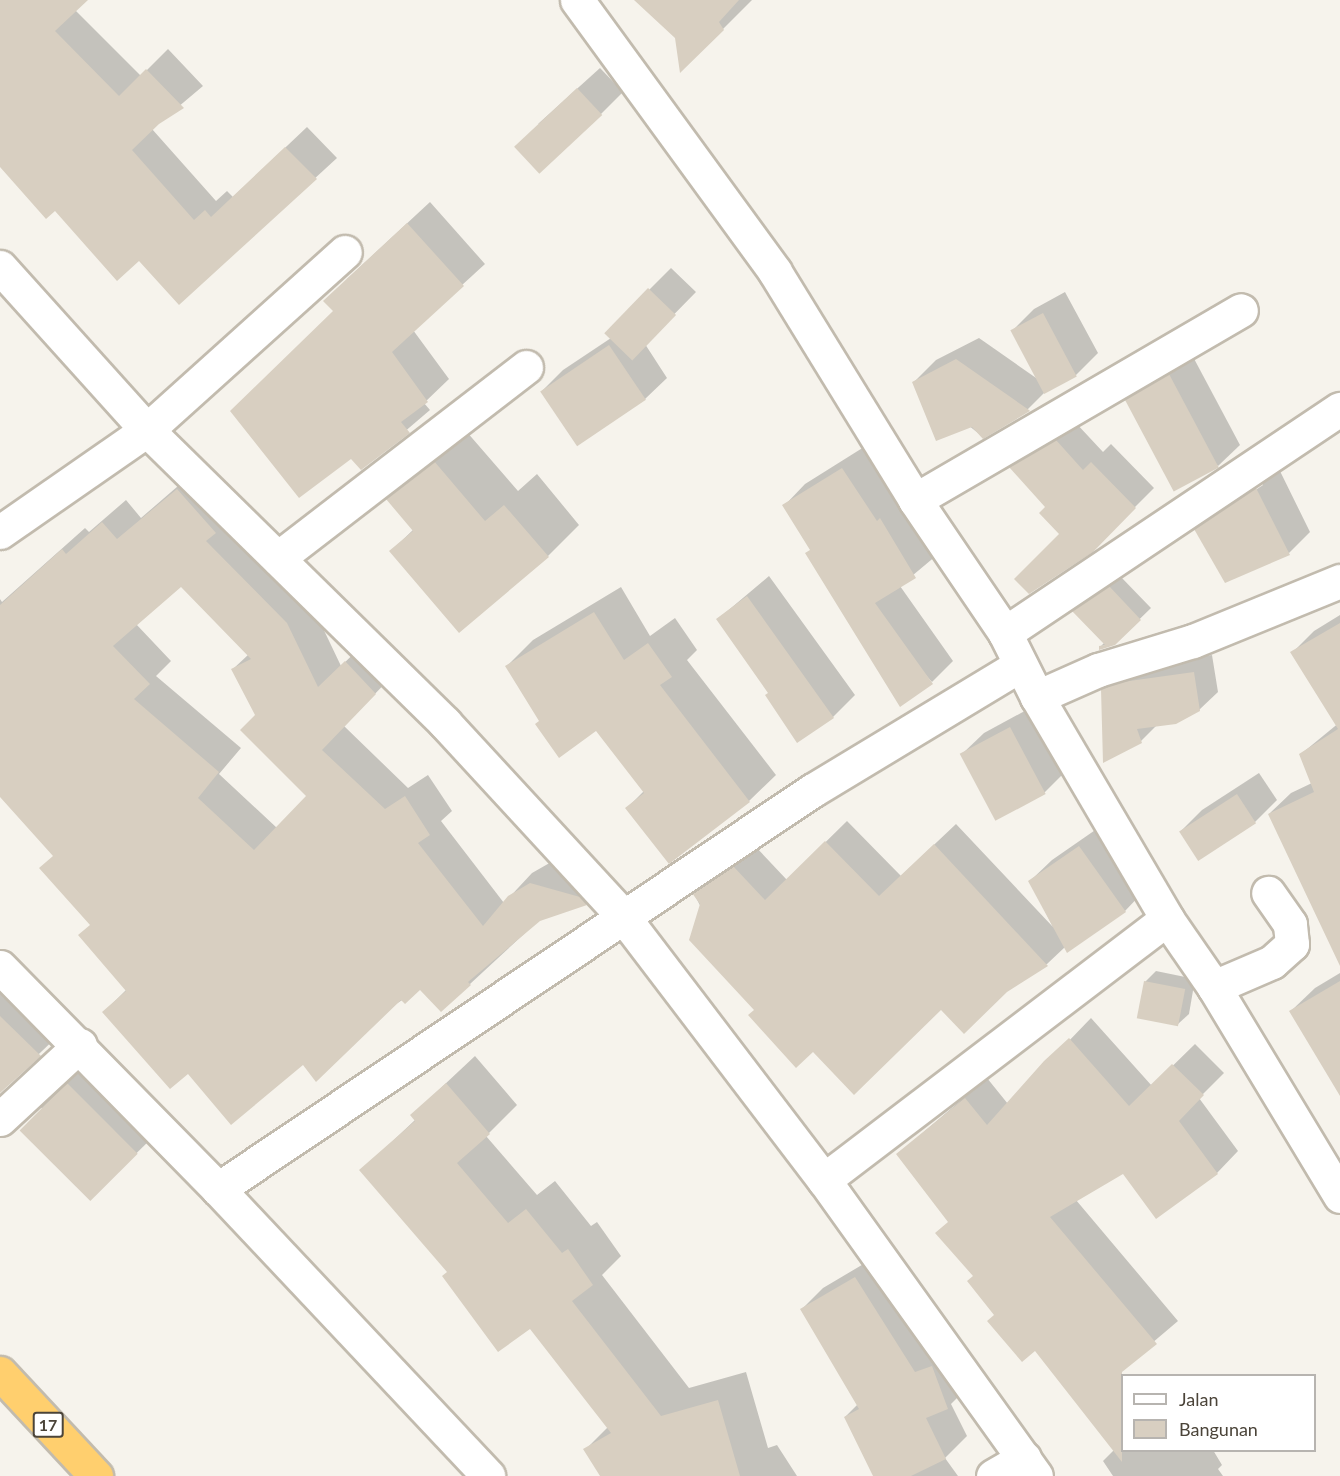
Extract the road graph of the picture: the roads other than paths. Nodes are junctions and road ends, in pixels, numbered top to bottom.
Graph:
1 (577, 0) edge
2 (345, 252) dead end
3 (0, 267) edge
4 (1241, 310) dead end
5 (526, 367) dead end
6 (1340, 410) edge
7 (147, 430) junction
8 (915, 500) junction
9 (0, 532) edge
10 (278, 558) junction
11 (1340, 582) edge
12 (1005, 633) junction
13 (1020, 665) junction
14 (1037, 697) junction
15 (1268, 893) dead end
16 (622, 915) junction
17 (1167, 919) junction
18 (0, 966) edge
19 (1214, 987) junction
20 (80, 1045) junction
21 (0, 1119) edge
22 (824, 1180) junction
23 (219, 1189) junction
24 (1340, 1196) edge
25 (0, 1373) edge
26 (1030, 1467) edge
27 (96, 1476) edge
28 (488, 1476) edge
29 (993, 1476) edge

1 - 8 street
2 - 7 street
3 - 7 street
4 - 8 street
5 - 10 street
6 - 12 street
7 - 9 street
7 - 10 street
8 - 12 street
10 - 16 street
11 - 14 street
12 - 13 street
13 - 14 street
13 - 16 street
14 - 17 street
15 - 19 street
16 - 22 street
16 - 23 street
17 - 19 street
17 - 22 street
18 - 20 street
19 - 24 street
20 - 21 street
20 - 23 street
22 - 26 street
23 - 28 street
25 - 27 highway, 17
26 - 29 street

